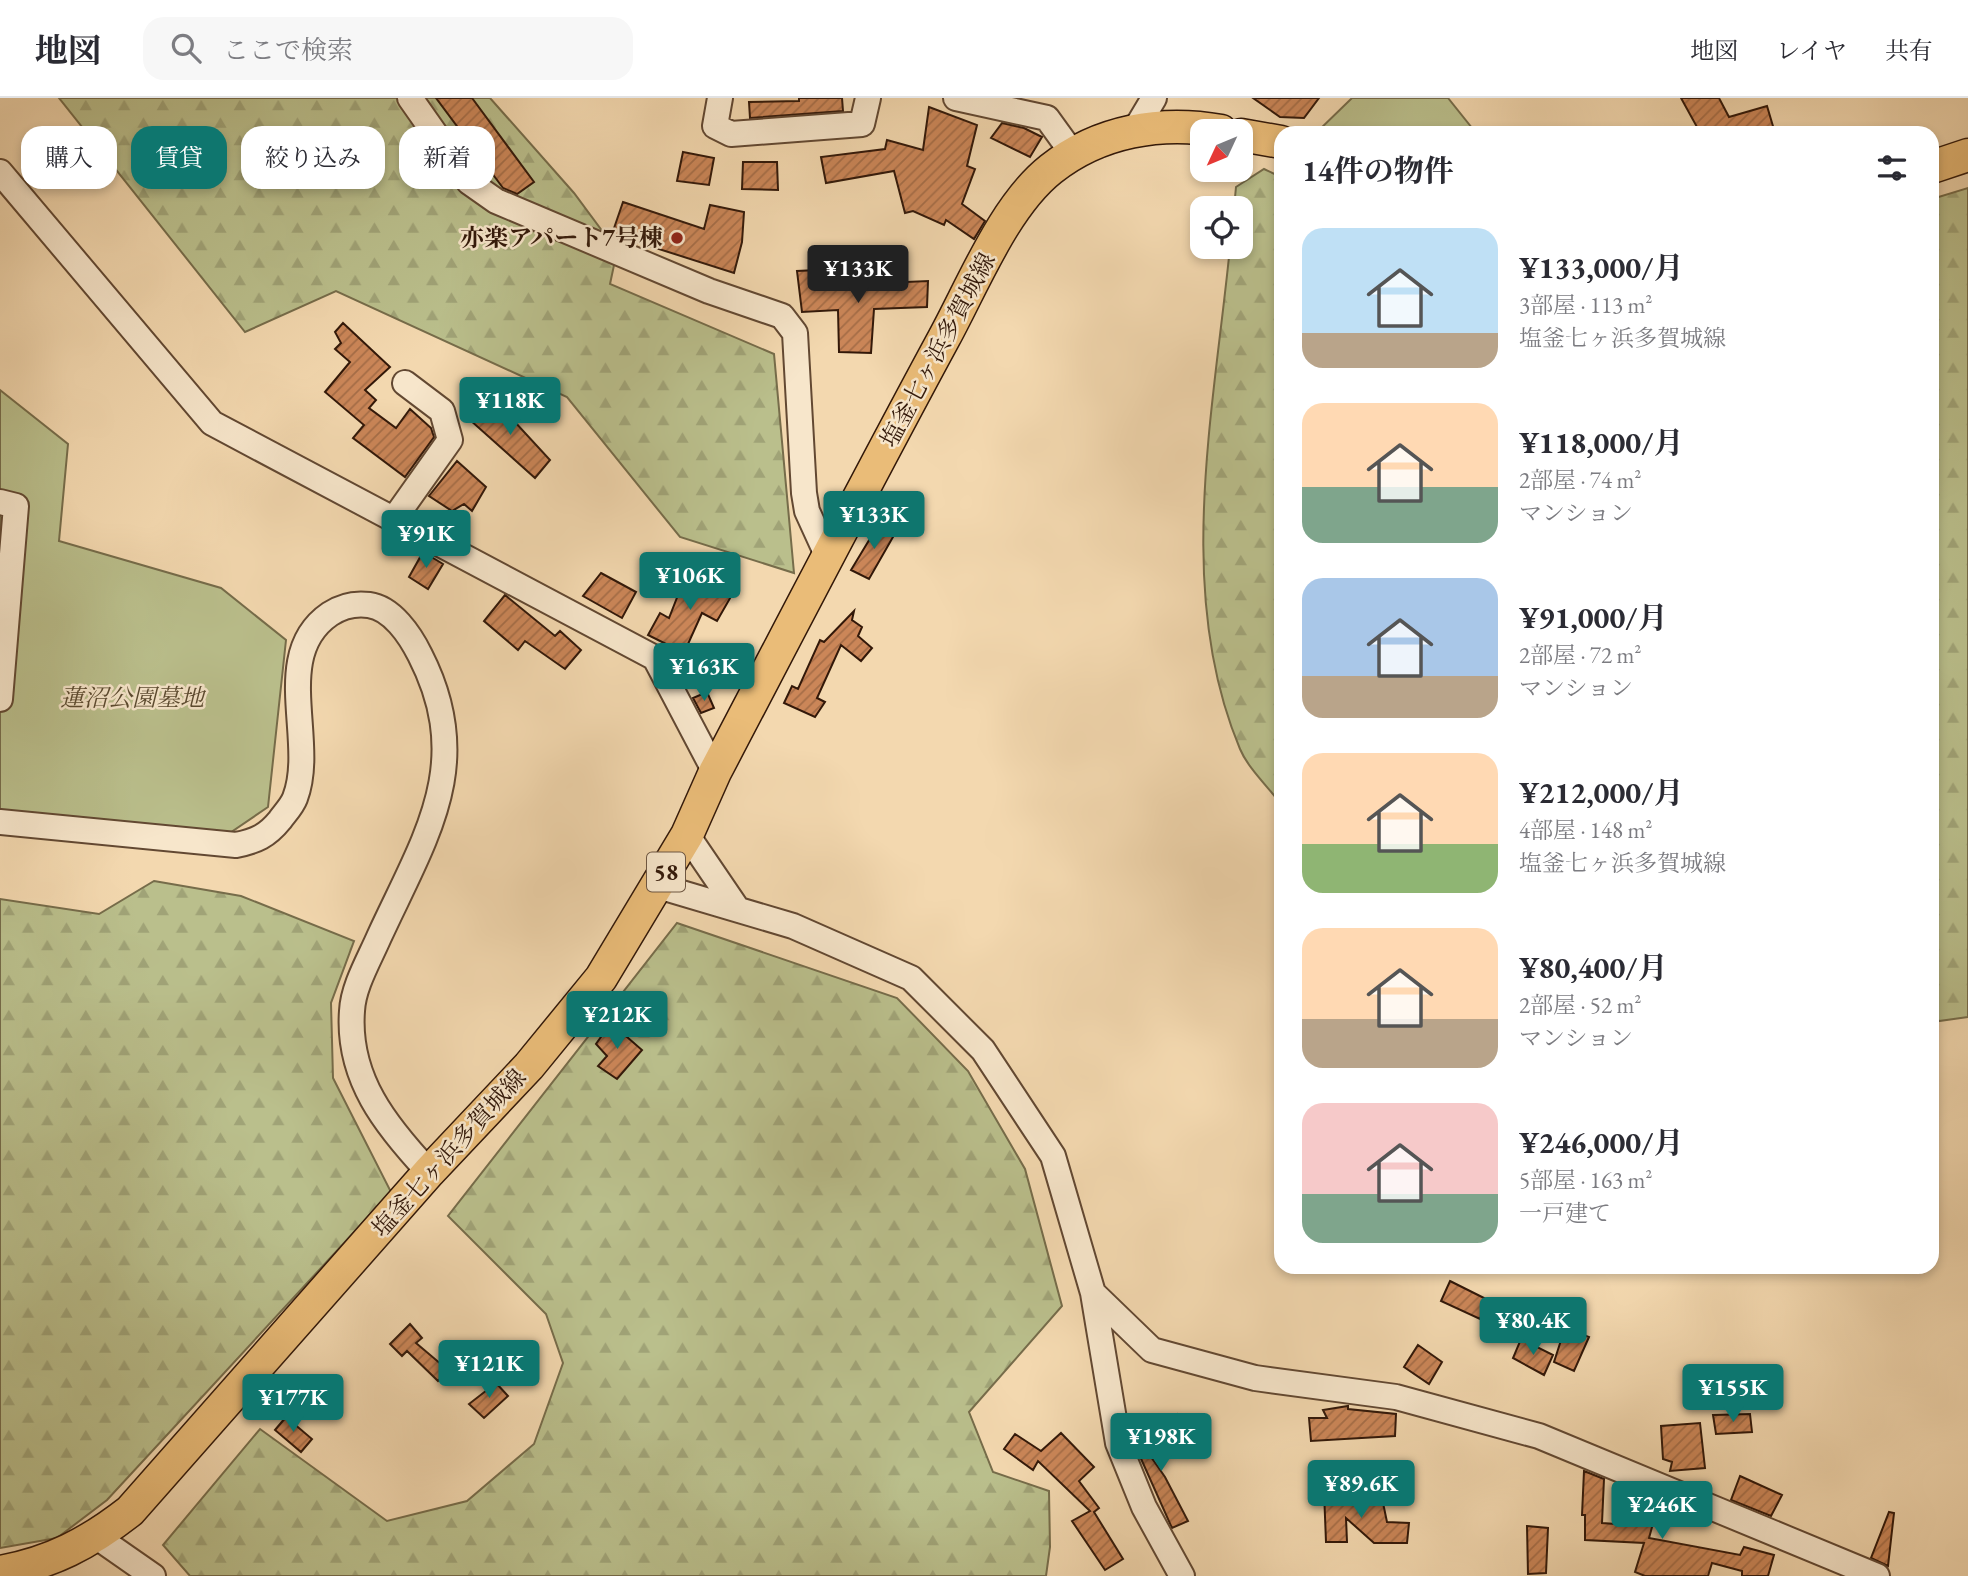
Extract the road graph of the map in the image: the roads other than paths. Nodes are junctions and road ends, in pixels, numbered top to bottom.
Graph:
1 (410, 98) edge
2 (720, 98) edge
3 (868, 98) edge
4 (956, 98) edge
5 (1145, 107) edge
6 (1190, 129) edge
7 (1253, 137) edge
8 (1274, 141) edge
9 (1073, 154) junction
10 (1968, 155) edge
11 (1939, 165) edge
12 (0, 172) edge
13 (405, 383) dead end
14 (0, 502) edge
15 (394, 519) junction
16 (828, 557) junction
17 (0, 699) edge
18 (715, 772) junction
19 (0, 822) edge
20 (687, 835) junction
21 (658, 886) junction
22 (736, 906) junction
23 (429, 1172) junction
24 (1093, 1293) junction
25 (97, 1537) junction
26 (0, 1572) edge
27 (153, 1576) edge
28 (1182, 1576) edge
29 (1877, 1576) edge

1 - 16 street
2 - 3 street
4 - 9 street
5 - 6 main road, 塩釜七ヶ浜多賀城線 / 58
5 - 9 main road, 塩釜七ヶ浜多賀城線 / 58
7 - 8 main road
9 - 16 main road, 塩釜七ヶ浜多賀城線 / 58
10 - 11 main road
12 - 15 street
13 - 15 street
14 - 17 street
15 - 18 street
16 - 18 main road, 塩釜七ヶ浜多賀城線 / 58
18 - 20 main road, 塩釜七ヶ浜多賀城線 / 58
19 - 23 street
20 - 21 main road, 塩釜七ヶ浜多賀城線 / 58
20 - 22 street
21 - 22 street
21 - 23 main road, 塩釜七ヶ浜多賀城線 / 58
22 - 24 street
23 - 25 main road, 塩釜七ヶ浜多賀城線 / 58
24 - 28 street
24 - 29 street
25 - 26 main road, 塩釜七ヶ浜多賀城線 / 58
25 - 27 street

